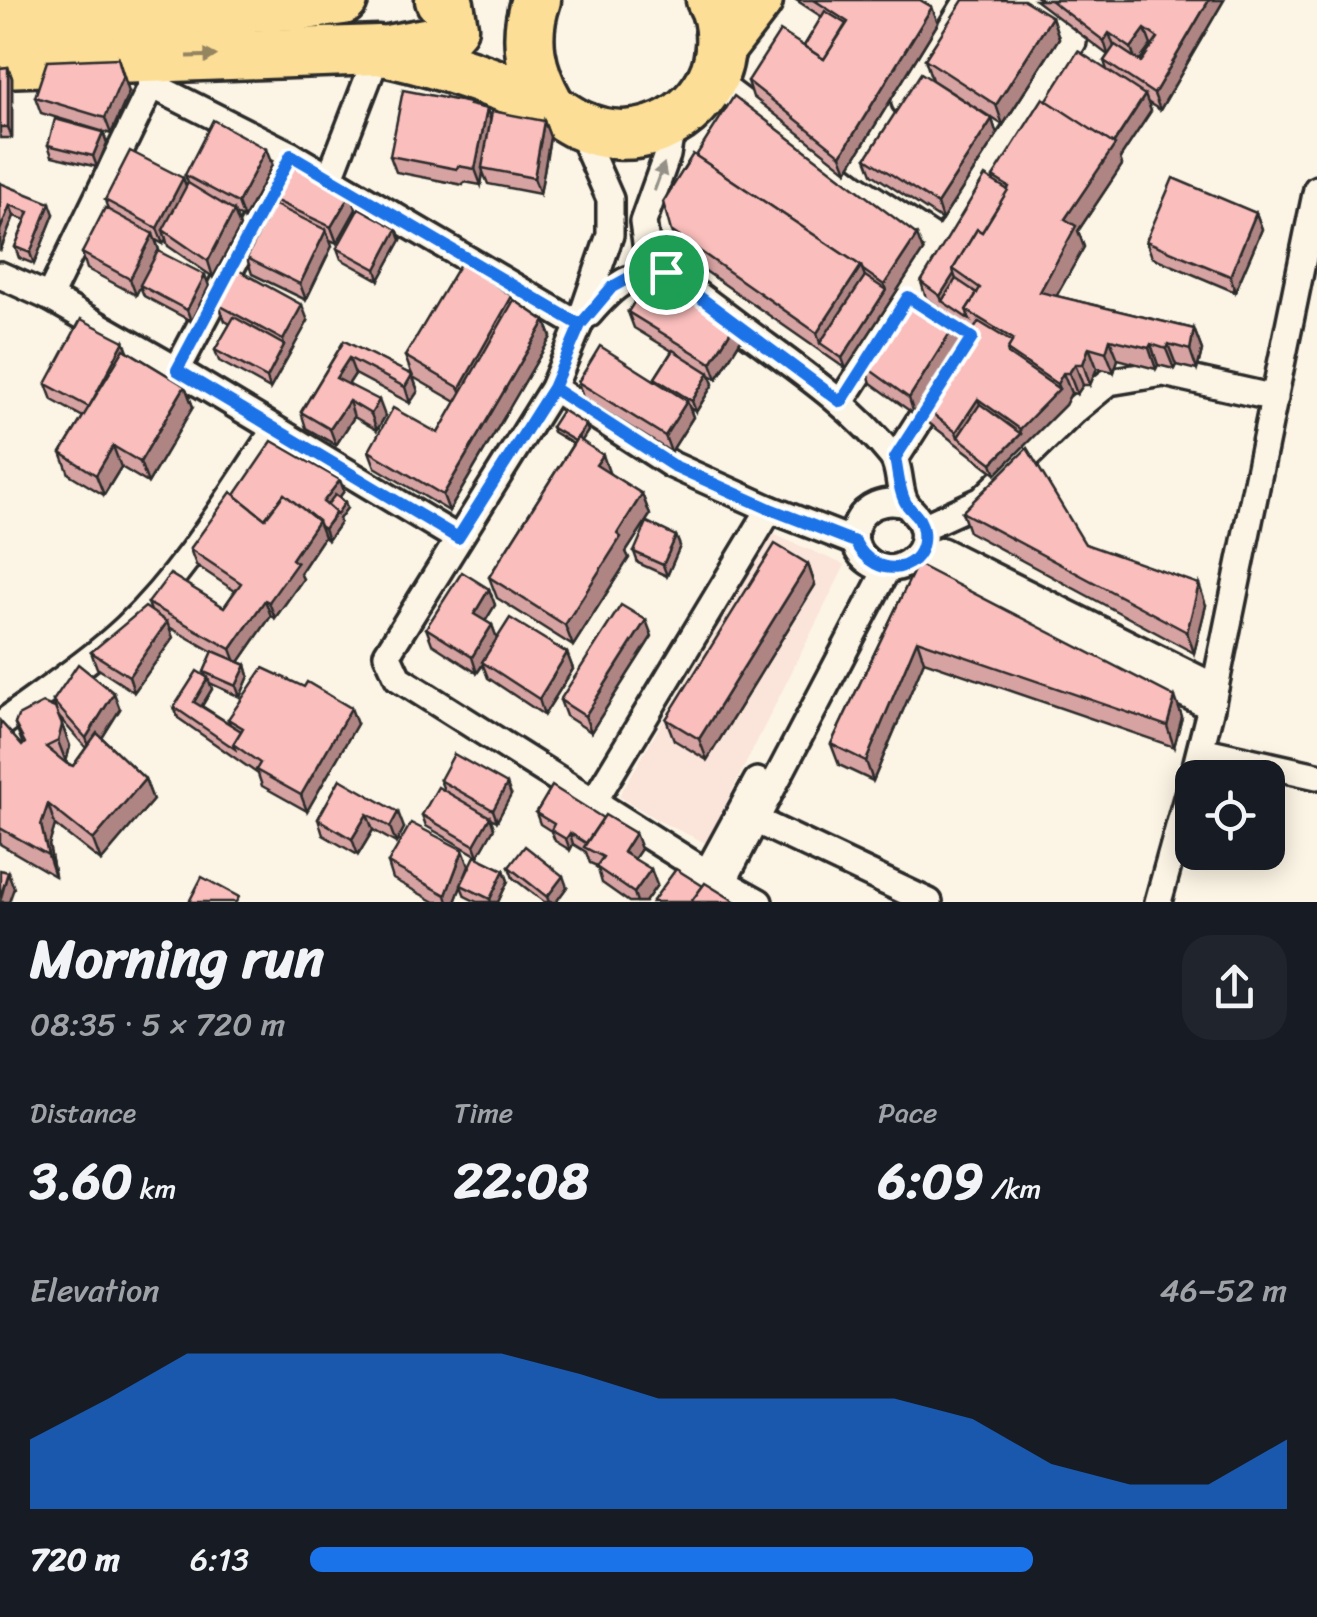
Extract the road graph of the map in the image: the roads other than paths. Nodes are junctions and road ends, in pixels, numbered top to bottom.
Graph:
1 (343, 0) edge
2 (440, 0) edge
3 (536, 0) edge
4 (711, 0) edge
5 (758, 0) edge
6 (968, 0) edge
7 (1018, 0) edge
8 (0, 16) edge
9 (379, 50) junction
10 (0, 63) edge
11 (716, 64) junction
12 (150, 72) junction
13 (564, 114) junction
14 (895, 118) edge
15 (672, 125) junction
16 (291, 155) junction
17 (330, 177) junction
18 (1317, 188) edge
19 (942, 244) junction
20 (666, 272) junction
21 (0, 275) edge
22 (1308, 286) edge
23 (49, 297) junction
24 (908, 297) junction
25 (580, 325) junction
26 (177, 370) junction
27 (553, 388) junction
28 (1275, 398) junction
29 (841, 402) junction
30 (274, 431) junction
31 (895, 458) junction
32 (906, 504) junction
33 (770, 509) junction
34 (458, 538) junction
35 (855, 542) junction
36 (921, 542) junction
37 (880, 568) junction
38 (1213, 697) junction
39 (0, 725) edge
40 (1201, 750) junction
41 (1198, 760) edge
42 (1317, 776) edge
43 (594, 801) junction
44 (755, 820) junction
45 (1175, 842) edge
46 (715, 877) junction
47 (917, 900) edge
48 (760, 902) edge
49 (1158, 902) edge

1 - 8 highway
2 - 9 highway
3 - 13 highway
4 - 11 highway
5 - 11 highway
6 - 14 street
7 - 19 street
12 -> 9 highway
9 - 13 highway
9 - 17 street
10 - 12 highway
11 - 15 highway
11 - 19 street
12 - 16 street
12 - 23 street
13 - 15 highway
13 - 25 street
20 -> 15 street
16 - 17 street
16 - 26 street
17 - 25 street
18 - 22 street
19 - 24 street
20 - 25 street
20 - 29 street
21 - 23 street
22 - 28 street
23 - 26 street
24 - 29 street
24 - 31 street
25 - 27 street
26 - 30 street
27 - 33 street
27 - 34 street
28 - 36 street
28 - 38 street
29 - 31 street
30 - 34 street
30 - 39 street
31 - 32 street
32 - 35 street
32 - 36 street
33 - 35 street
33 - 43 street
34 - 43 street
35 - 37 street
36 - 37 street
36 - 38 street
37 - 44 street
37 - 46 street
38 - 40 street
40 - 41 street
40 - 42 street
43 - 46 street
44 - 46 street
44 - 47 street
45 - 49 street
46 - 48 street

